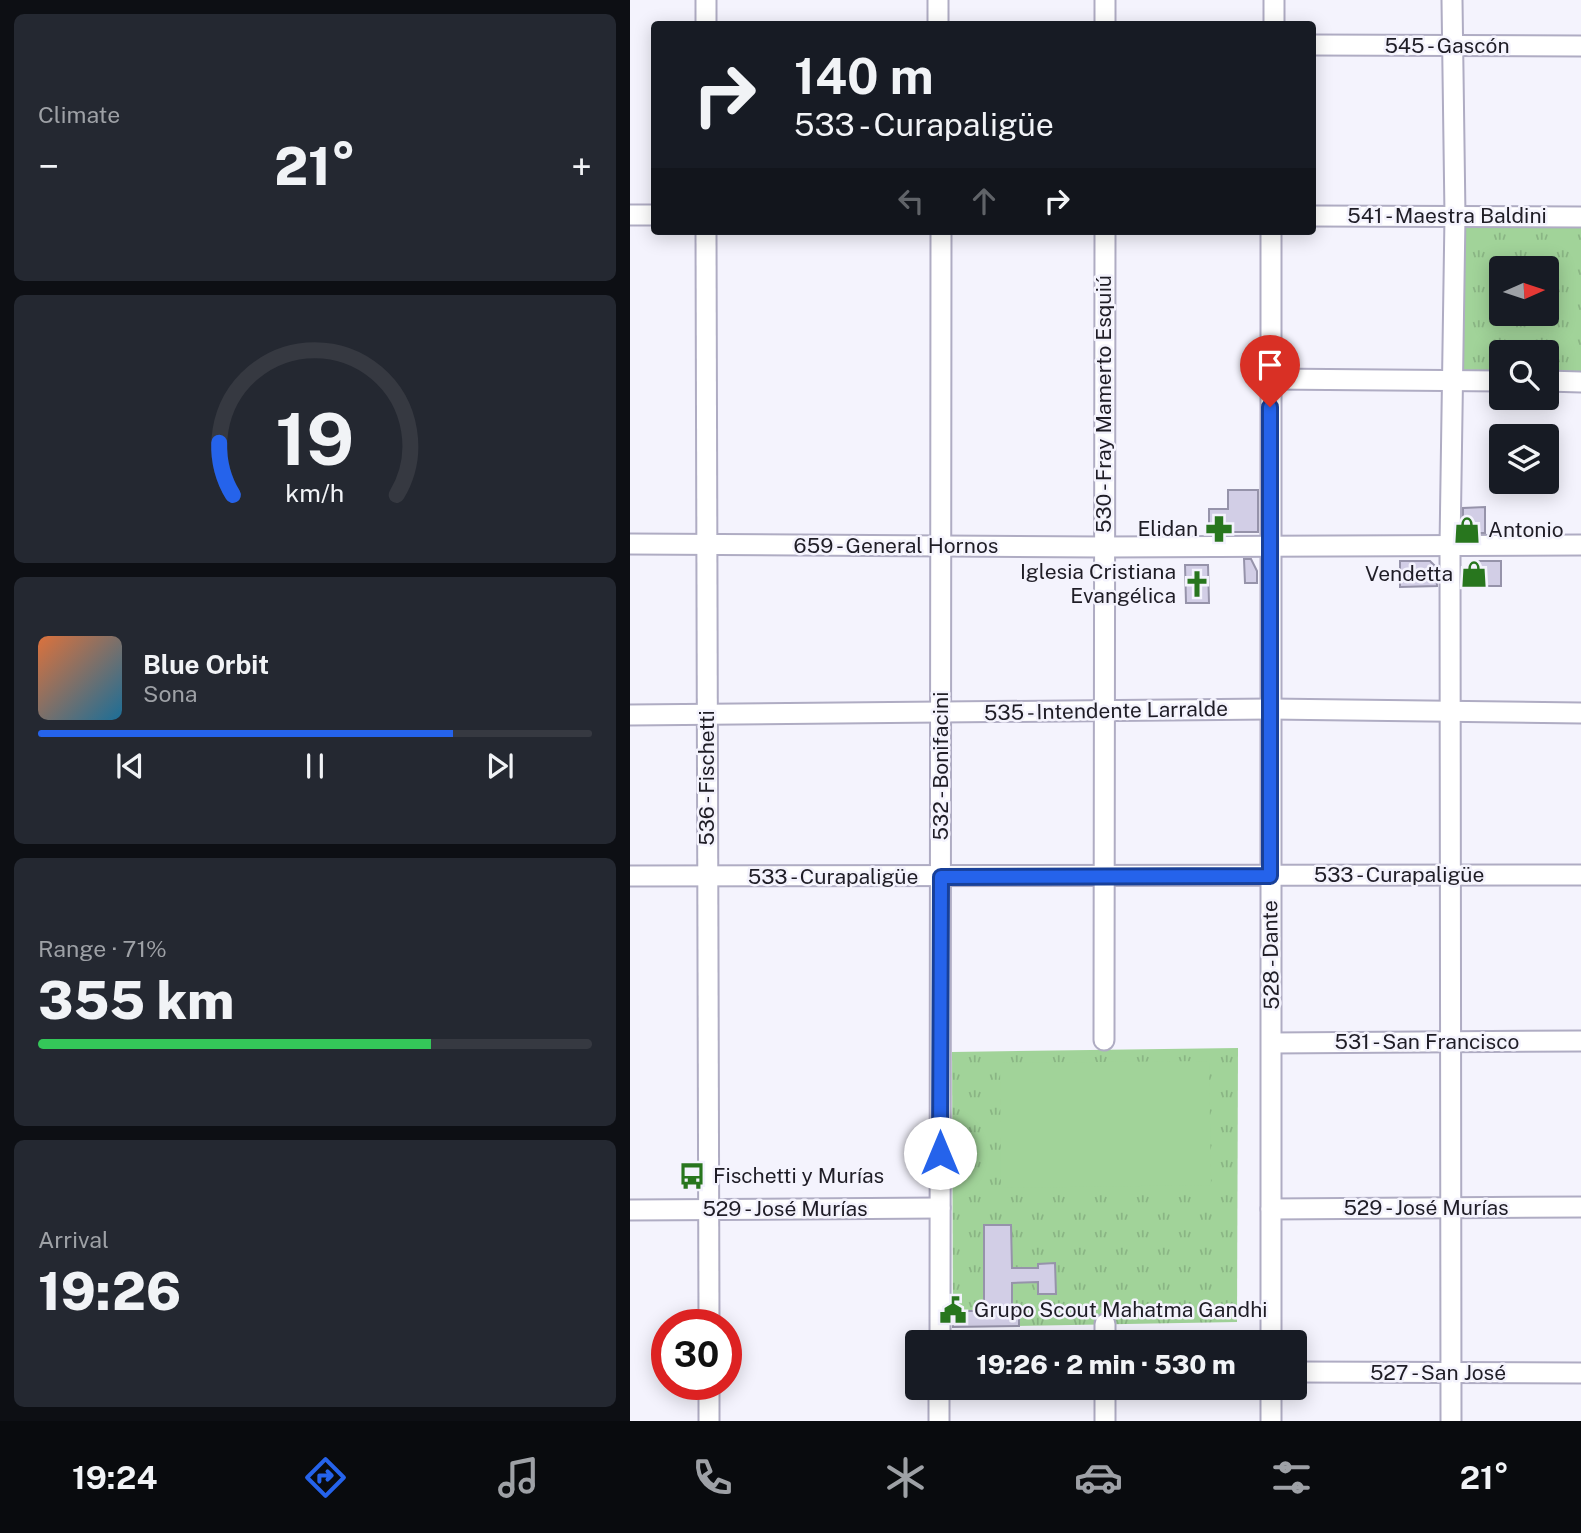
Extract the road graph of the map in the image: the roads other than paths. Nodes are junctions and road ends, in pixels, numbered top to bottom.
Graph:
1 (706, 0) edge
2 (938, 0) edge
3 (1105, 0) edge
4 (1274, 0) edge
5 (1452, 0) edge
6 (706, 21) edge
7 (939, 21) edge
8 (1105, 21) edge
9 (1274, 21) edge
10 (1316, 46) edge
11 (1452, 46) junction
12 (1581, 46) edge
13 (630, 215) edge
14 (651, 215) edge
15 (1316, 216) edge
16 (1455, 216) junction
17 (1581, 216) edge
18 (706, 235) edge
19 (941, 235) edge
20 (1105, 235) edge
21 (1271, 235) edge
22 (1270, 379) junction
23 (1451, 381) junction
24 (1489, 381) edge
25 (1559, 381) edge
26 (1581, 382) edge
27 (630, 544) edge
28 (708, 544) junction
29 (1450, 545) junction
30 (1581, 545) edge
31 (939, 546) junction
32 (1270, 546) junction
33 (1104, 547) junction
34 (1270, 709) junction
35 (1102, 711) junction
36 (1451, 711) junction
37 (940, 712) junction
38 (1581, 713) edge
39 (630, 715) edge
40 (707, 715) junction
41 (1450, 875) junction
42 (1581, 875) edge
43 (630, 876) edge
44 (707, 876) junction
45 (1270, 876) junction
46 (941, 877) junction
47 (1104, 877) junction
48 (1104, 1040) dead end
49 (1581, 1041) edge
50 (1451, 1042) junction
51 (1272, 1043) junction
52 (1450, 1207) junction
53 (1581, 1207) edge
54 (709, 1208) junction
55 (940, 1208) junction
56 (1271, 1209) junction
57 (630, 1210) edge
58 (709, 1309) edge
59 (940, 1330) edge
60 (1271, 1330) edge
61 (1307, 1372) edge
62 (1451, 1373) junction
63 (1581, 1373) edge
64 (709, 1400) edge
65 (939, 1400) edge
66 (1105, 1400) edge
67 (1271, 1400) edge
68 (709, 1421) edge
69 (939, 1421) edge
70 (1105, 1421) edge
71 (1271, 1421) edge
72 (1451, 1421) edge

1 - 6 street
2 - 7 street
3 - 8 street
4 - 9 street
5 - 11 street
10 - 11 street, 545 - Gascón
11 - 12 street, 545 - Gascón
11 - 16 street
13 - 14 street
15 - 16 street, 541 - Maestra Baldini
16 - 17 street, 541 - Maestra Baldini
16 - 23 street
18 - 28 street, 536 - Fischetti
19 - 31 street, 532 - Bonifacini
20 - 33 street, 530 - Fray Mamerto Esquiú
21 - 22 street, 528 - Dante
22 - 23 street
22 - 32 street, 528 - Dante
23 - 24 street
23 - 29 street
25 - 26 street
27 - 28 street, 659 - General Hornos
28 - 31 street, 659 - General Hornos
28 - 40 street, 536 - Fischetti
29 - 30 street, 659 - General Hornos
29 - 32 street, 659 - General Hornos
29 - 36 street
31 - 33 street, 659 - General Hornos
31 - 37 street, 532 - Bonifacini
32 - 33 street, 659 - General Hornos
32 - 34 street, 528 - Dante
33 - 35 street, 530 - Fray Mamerto Esquiú
34 - 35 street, 535 - Intendente Larralde
34 - 36 street, 535 - Intendente Larralde
34 - 45 street, 528 - Dante
35 - 37 street, 535 - Intendente Larralde
35 - 47 street, 530 - Fray Mamerto Esquiú
36 - 38 street, 535 - Intendente Larralde
36 - 41 street
37 - 40 street, 535 - Intendente Larralde
37 - 46 street, 532 - Bonifacini
39 - 40 street, 535 - Intendente Larralde
40 - 44 street, 536 - Fischetti
41 - 42 street, 533 - Curapaligüe
41 - 45 street, 533 - Curapaligüe
41 - 50 street
43 - 44 street, 533 - Curapaligüe
44 - 46 street, 533 - Curapaligüe
44 - 54 street, 536 - Fischetti
45 - 47 street, 533 - Curapaligüe
45 - 51 street, 528 - Dante
46 - 47 street, 533 - Curapaligüe
46 - 55 street, 532 - Bonifacini
47 - 48 street, 530 - Fray Mamerto Esquiú
49 - 50 street, 531 - San Francisco
50 - 51 street, 531 - San Francisco
50 - 52 street
51 - 56 street, 528 - Dante
52 - 53 street, 529 - José Murías
52 - 56 street, 529 - José Murías
52 - 62 street
54 - 55 street, 529 - José Murías
54 - 57 street, 529 - José Murías
54 - 58 street, 536 - Fischetti
55 - 59 street, 532 - Bonifacini
56 - 60 street, 528 - Dante
61 - 62 street, 527 - San José
62 - 63 street, 527 - San José
62 - 72 street
64 - 68 street
65 - 69 street
66 - 70 street
67 - 71 street

